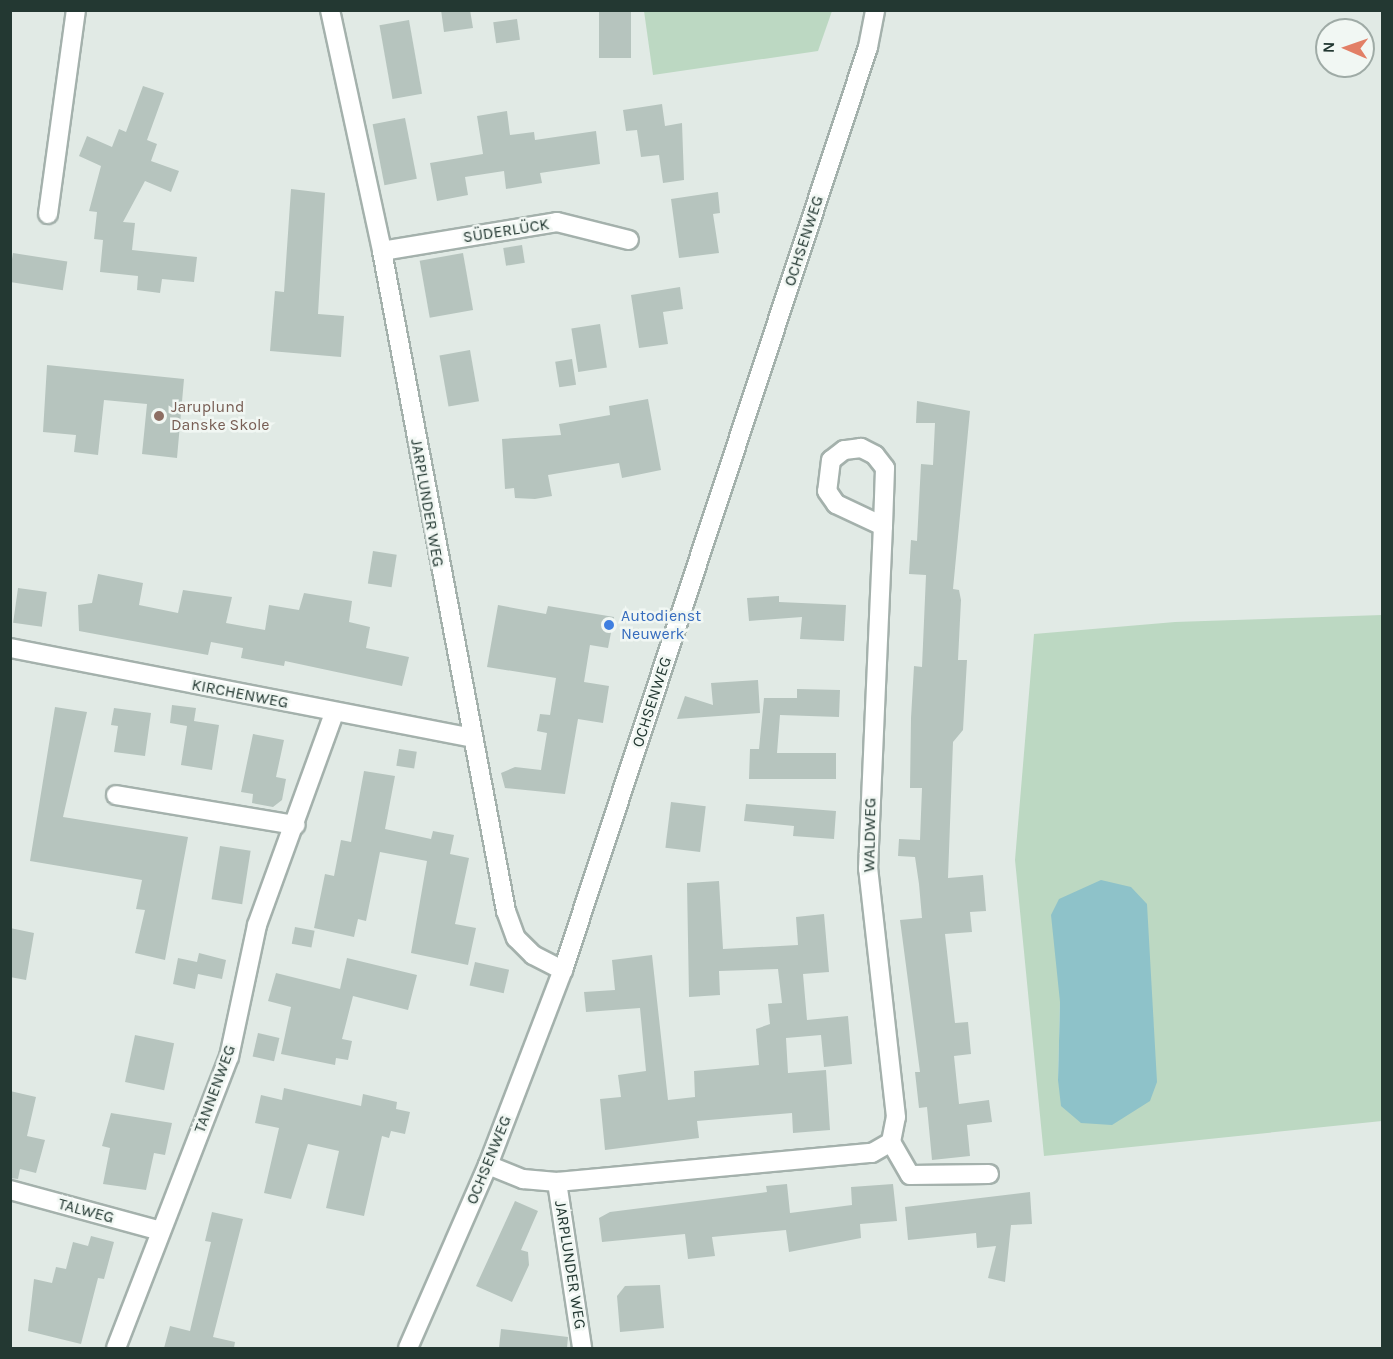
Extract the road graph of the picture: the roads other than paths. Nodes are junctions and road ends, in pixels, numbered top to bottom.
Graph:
1 (76, 10) edge
2 (330, 10) edge
3 (875, 10) edge
4 (48, 214) dead end
5 (629, 240) dead end
6 (382, 251) junction
7 (883, 526) dead end
8 (10, 648) edge
9 (334, 713) junction
10 (469, 737) junction
11 (116, 795) dead end
12 (296, 825) junction
13 (563, 970) junction
14 (891, 1142) junction
15 (488, 1165) junction
16 (989, 1174) dead end
17 (556, 1182) junction
18 (10, 1190) edge
19 (161, 1231) junction
20 (116, 1348) edge
21 (408, 1348) edge
22 (582, 1348) edge

1 - 4 street
2 - 6 street, JARPLUNDER WEG
3 - 13 street, OCHSENWEG
5 - 6 street, SÜDERLÜCK
6 - 10 street, JARPLUNDER WEG
7 - 14 street, WALDWEG
8 - 9 street, KIRCHENWEG
9 - 10 street, KIRCHENWEG
9 - 12 street, TANNENWEG
10 - 13 street, JARPLUNDER WEG
11 - 12 street
12 - 19 street, TANNENWEG
13 - 15 street, OCHSENWEG
14 - 16 street
14 - 17 street
15 - 17 street, JARPLUNDER WEG
15 - 21 street, OCHSENWEG
17 - 22 street, JARPLUNDER WEG
18 - 19 street, TALWEG
19 - 20 street, TANNENWEG

